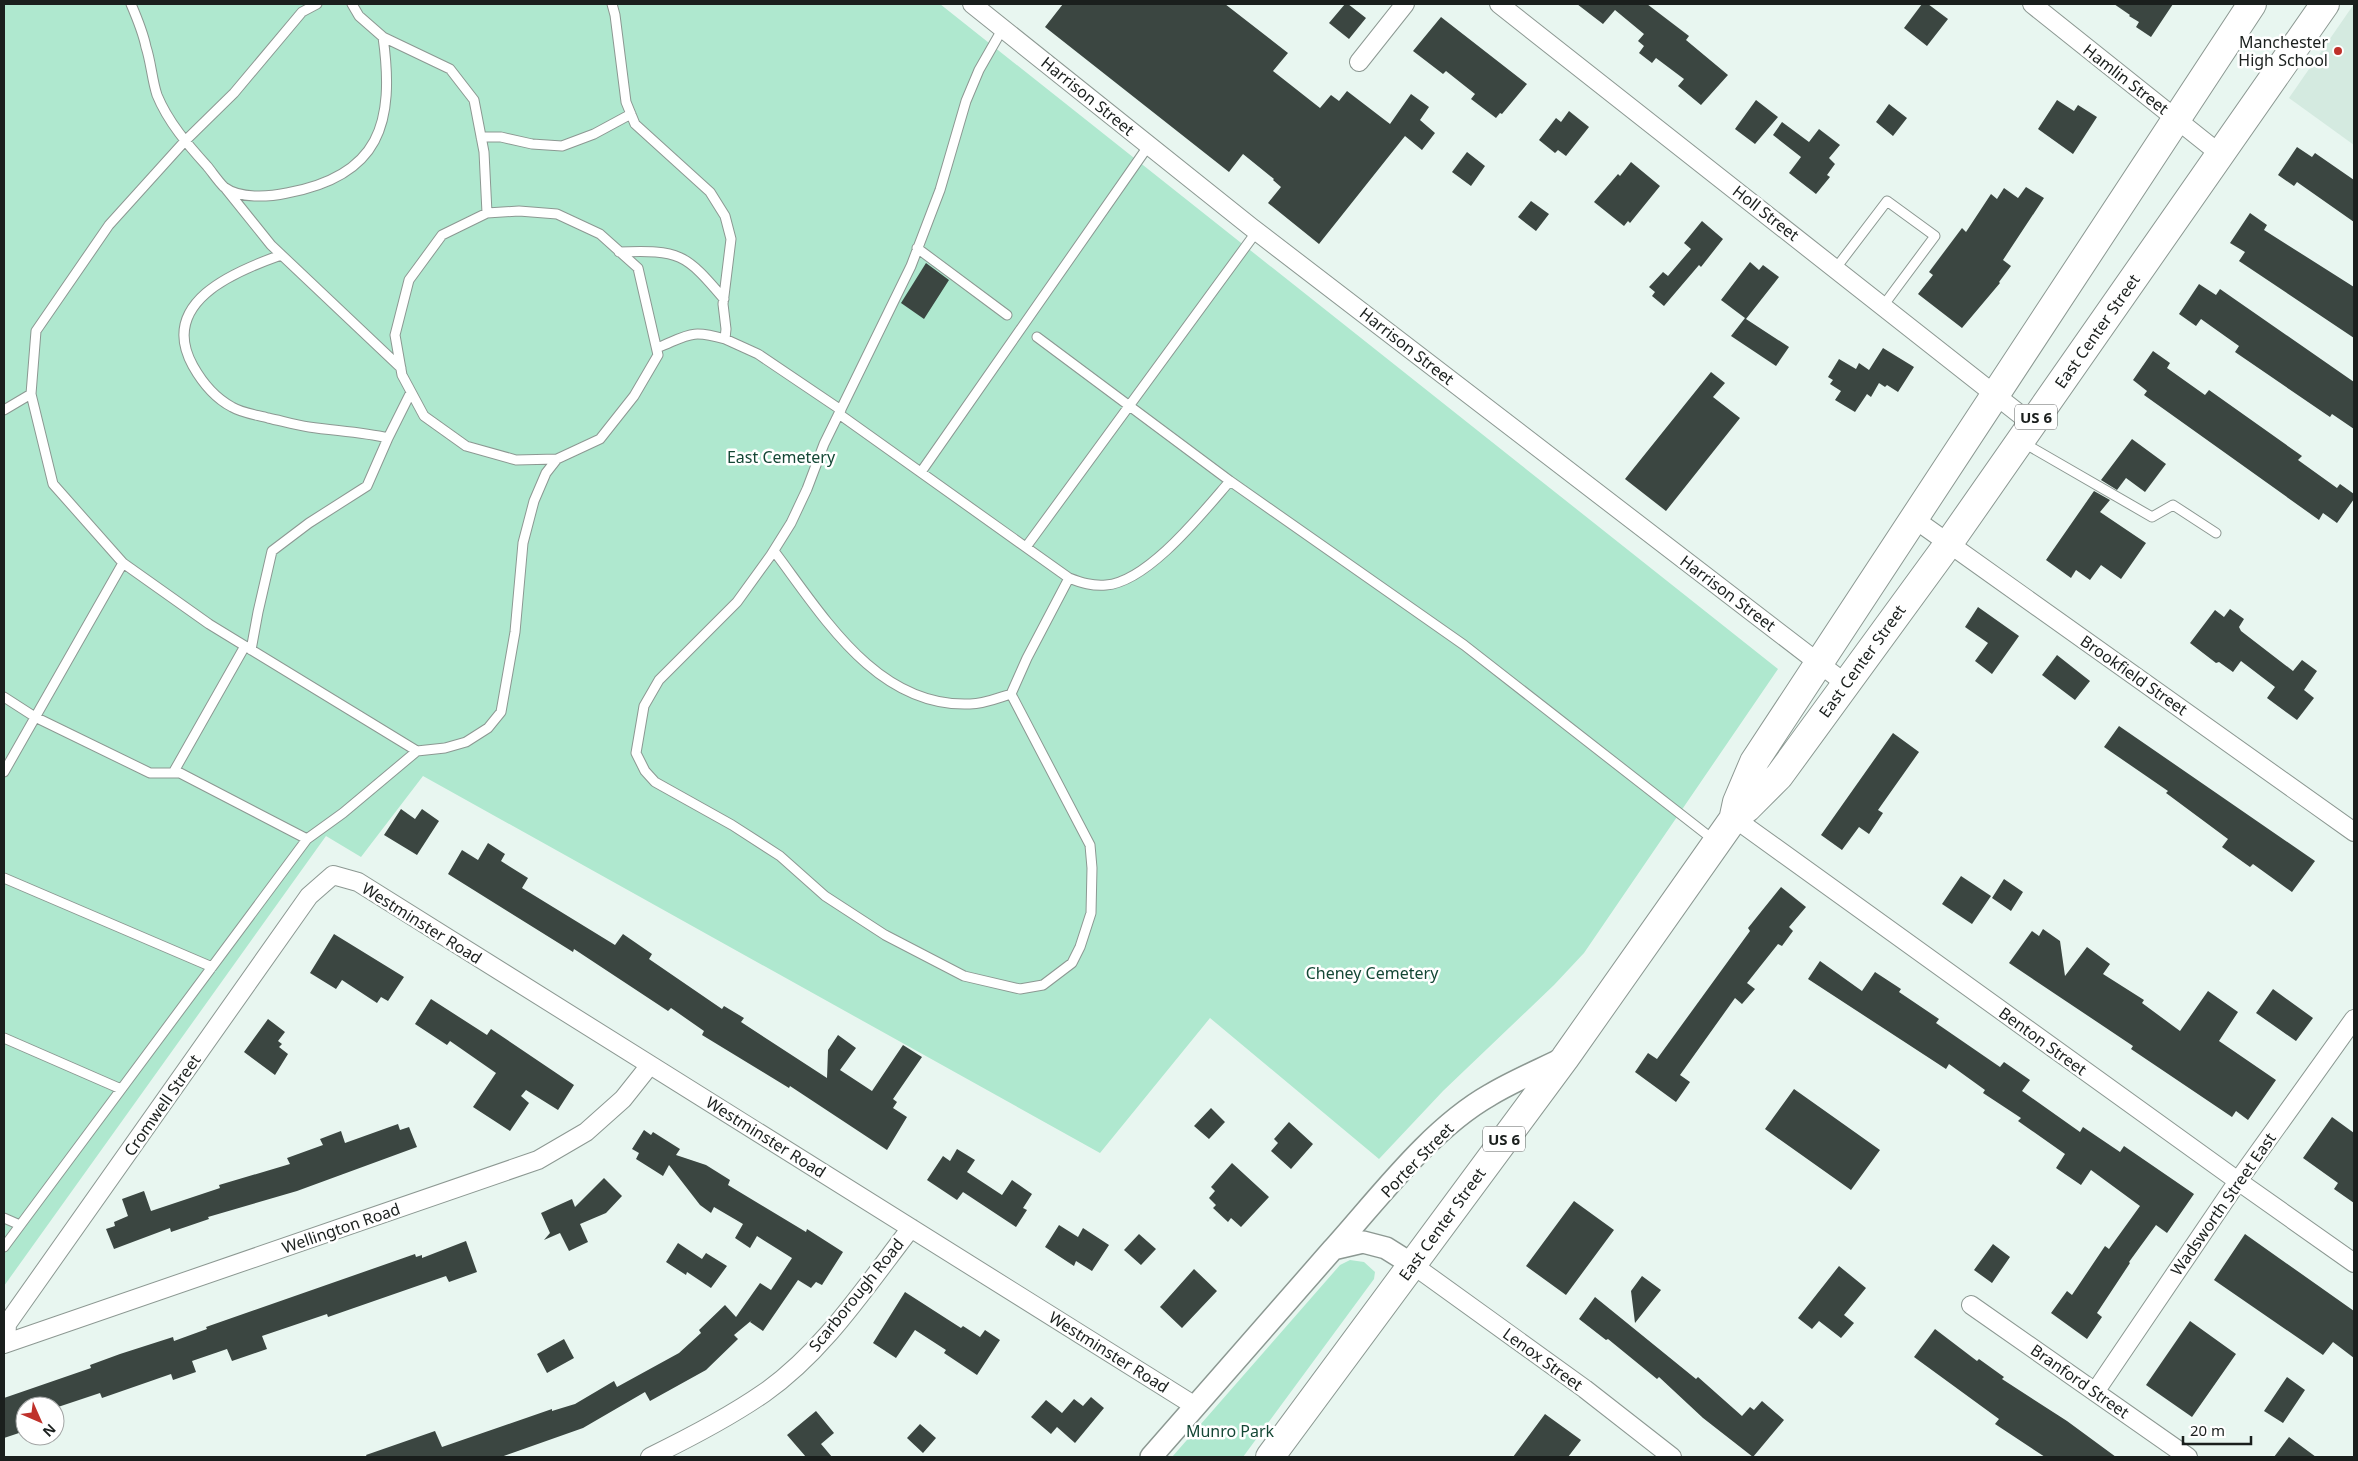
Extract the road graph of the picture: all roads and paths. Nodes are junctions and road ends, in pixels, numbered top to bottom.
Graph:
1 (132, 4) edge
2 (316, 4) edge
3 (352, 4) edge
4 (612, 4) edge
5 (972, 4) edge
6 (1405, 4) edge
7 (1499, 4) edge
8 (2032, 4) edge
9 (2252, 4) edge
10 (2324, 4) edge
11 (993, 10) edge
12 (1003, 28) junction
13 (383, 37) junction
14 (1359, 62) dead end
15 (631, 114) junction
16 (2176, 119) junction
17 (481, 137) junction
18 (184, 142) junction
19 (1149, 145) junction
20 (2220, 154) junction
21 (224, 187) junction
22 (487, 213) junction
23 (1257, 231) junction
24 (918, 248) junction
25 (619, 252) junction
26 (281, 255) junction
27 (1836, 268) junction
28 (724, 299) junction
29 (1883, 306) junction
30 (1007, 315) dead end
31 (1037, 337) dead end
32 (725, 339) junction
33 (657, 348) junction
34 (401, 368) junction
35 (411, 392) junction
36 (1995, 393) junction
37 (31, 394) junction
38 (1129, 406) junction
39 (4, 410) edge
40 (840, 412) junction
41 (2026, 432) junction
42 (388, 438) junction
43 (557, 458) junction
44 (921, 472) junction
45 (1230, 481) junction
46 (1913, 518) junction
47 (2216, 533) dead end
48 (1949, 543) junction
49 (1026, 547) junction
50 (774, 551) junction
51 (122, 563) junction
52 (1069, 578) junction
53 (248, 648) junction
54 (1820, 663) junction
55 (1846, 684) junction
56 (1011, 694) junction
57 (4, 697) edge
58 (35, 717) junction
59 (417, 751) junction
60 (4, 772) edge
61 (173, 773) junction
62 (1734, 818) junction
63 (2354, 832) edge
64 (307, 839) junction
65 (1716, 843) junction
66 (333, 875) joint
67 (4, 878) edge
68 (212, 967) junction
69 (2354, 1019) edge
70 (4, 1038) edge
71 (1565, 1058) junction
72 (650, 1065) junction
73 (121, 1089) junction
74 (2238, 1181) junction
75 (4, 1218) edge
76 (20, 1225) junction
77 (910, 1228) junction
78 (4, 1247) edge
79 (1333, 1249) junction
80 (2354, 1263) edge
81 (1412, 1265) junction
82 (1972, 1305) dead end
83 (5, 1344) edge
84 (2095, 1392) junction
85 (1195, 1406) junction
86 (650, 1457) edge
87 (1151, 1457) edge
88 (1270, 1457) edge
89 (1672, 1457) edge
90 (2188, 1457) edge

1 - 18 lane
2 - 18 lane
3 - 13 lane
4 - 15 lane
5 - 11 street, Harrison Street
6 - 14 street
7 - 27 street, Holl Street
8 - 16 street, Hamlin Street
9 - 16 main road, East Center Street / US 6
10 - 20 main road, East Center Street / US 6
11 - 12 street, Harrison Street
12 - 19 street, Harrison Street
12 - 24 lane
13 - 17 lane
13 - 21 lane
15 - 17 lane
15 - 28 lane
16 - 20 street, Hamlin Street
16 - 36 main road, East Center Street / US 6
17 - 22 lane
18 - 21 lane
18 - 37 lane
19 - 23 street, Harrison Street
19 - 44 lane
20 - 41 main road, East Center Street / US 6
21 - 26 lane
22 - 25 lane
22 - 34 lane
23 - 38 lane
23 - 54 street, Harrison Street
24 - 30 lane
24 - 40 lane
25 - 28 lane
25 - 33 lane
26 - 34 lane
26 - 42 lane
27 - 29 street, Holl Street
27 - 29 lane
28 - 32 lane
29 - 36 street, Holl Street
31 - 38 lane
32 - 33 lane
32 - 40 lane
33 - 43 lane
34 - 35 lane
35 - 42 lane
35 - 43 lane
36 - 41 street, Holl Street
36 - 46 main road, East Center Street / US 6
37 - 39 lane
37 - 51 lane
38 - 45 lane
38 - 49 lane
40 - 44 lane
40 - 50 lane
41 - 47 lane
41 - 48 main road, East Center Street / US 6
42 - 53 lane
43 - 59 lane
44 - 49 lane
45 - 52 lane
45 - 65 lane
46 - 48 street, Brookfield Street
46 - 54 main road, East Center Street / US 6
48 - 55 main road, East Center Street / US 6
48 - 63 street, Brookfield Street
49 - 52 lane
50 - 56 lane
50 - 56 lane
51 - 53 lane
51 - 58 lane
52 - 56 lane
53 - 59 lane
53 - 61 lane
54 - 55 street, Harrison Street
54 - 62 main road, East Center Street / US 6
55 - 62 main road, East Center Street / US 6
57 - 58 lane
58 - 60 lane
58 - 61 lane
59 - 64 lane
61 - 64 lane
62 - 65 main road, East Center Street / US 6
62 - 74 street, Benton Street
64 - 68 lane
65 - 71 main road, East Center Street / US 6
66 - 72 street, Westminster Road
66 - 83 street, Cromwell Street
67 - 68 lane
68 - 73 lane
69 - 74 street, Wadsworth Street East
70 - 73 lane
71 - 79 street, Porter Street
71 - 81 main road, East Center Street / US 6
72 - 77 street, Westminster Road
72 - 83 street, Wellington Road
73 - 76 lane
74 - 80 street, Benton Street
74 - 84 street, Wadsworth Street East
75 - 76 lane
76 - 78 lane
77 - 85 street, Westminster Road
77 - 86 street, Scarborough Road
79 - 81 street
79 - 85 street, Porter Street
81 - 88 main road, East Center Street / US 6
81 - 89 street, Lenox Street
82 - 84 street, Branford Street
84 - 90 street, Branford Street
85 - 87 street, Porter Street

